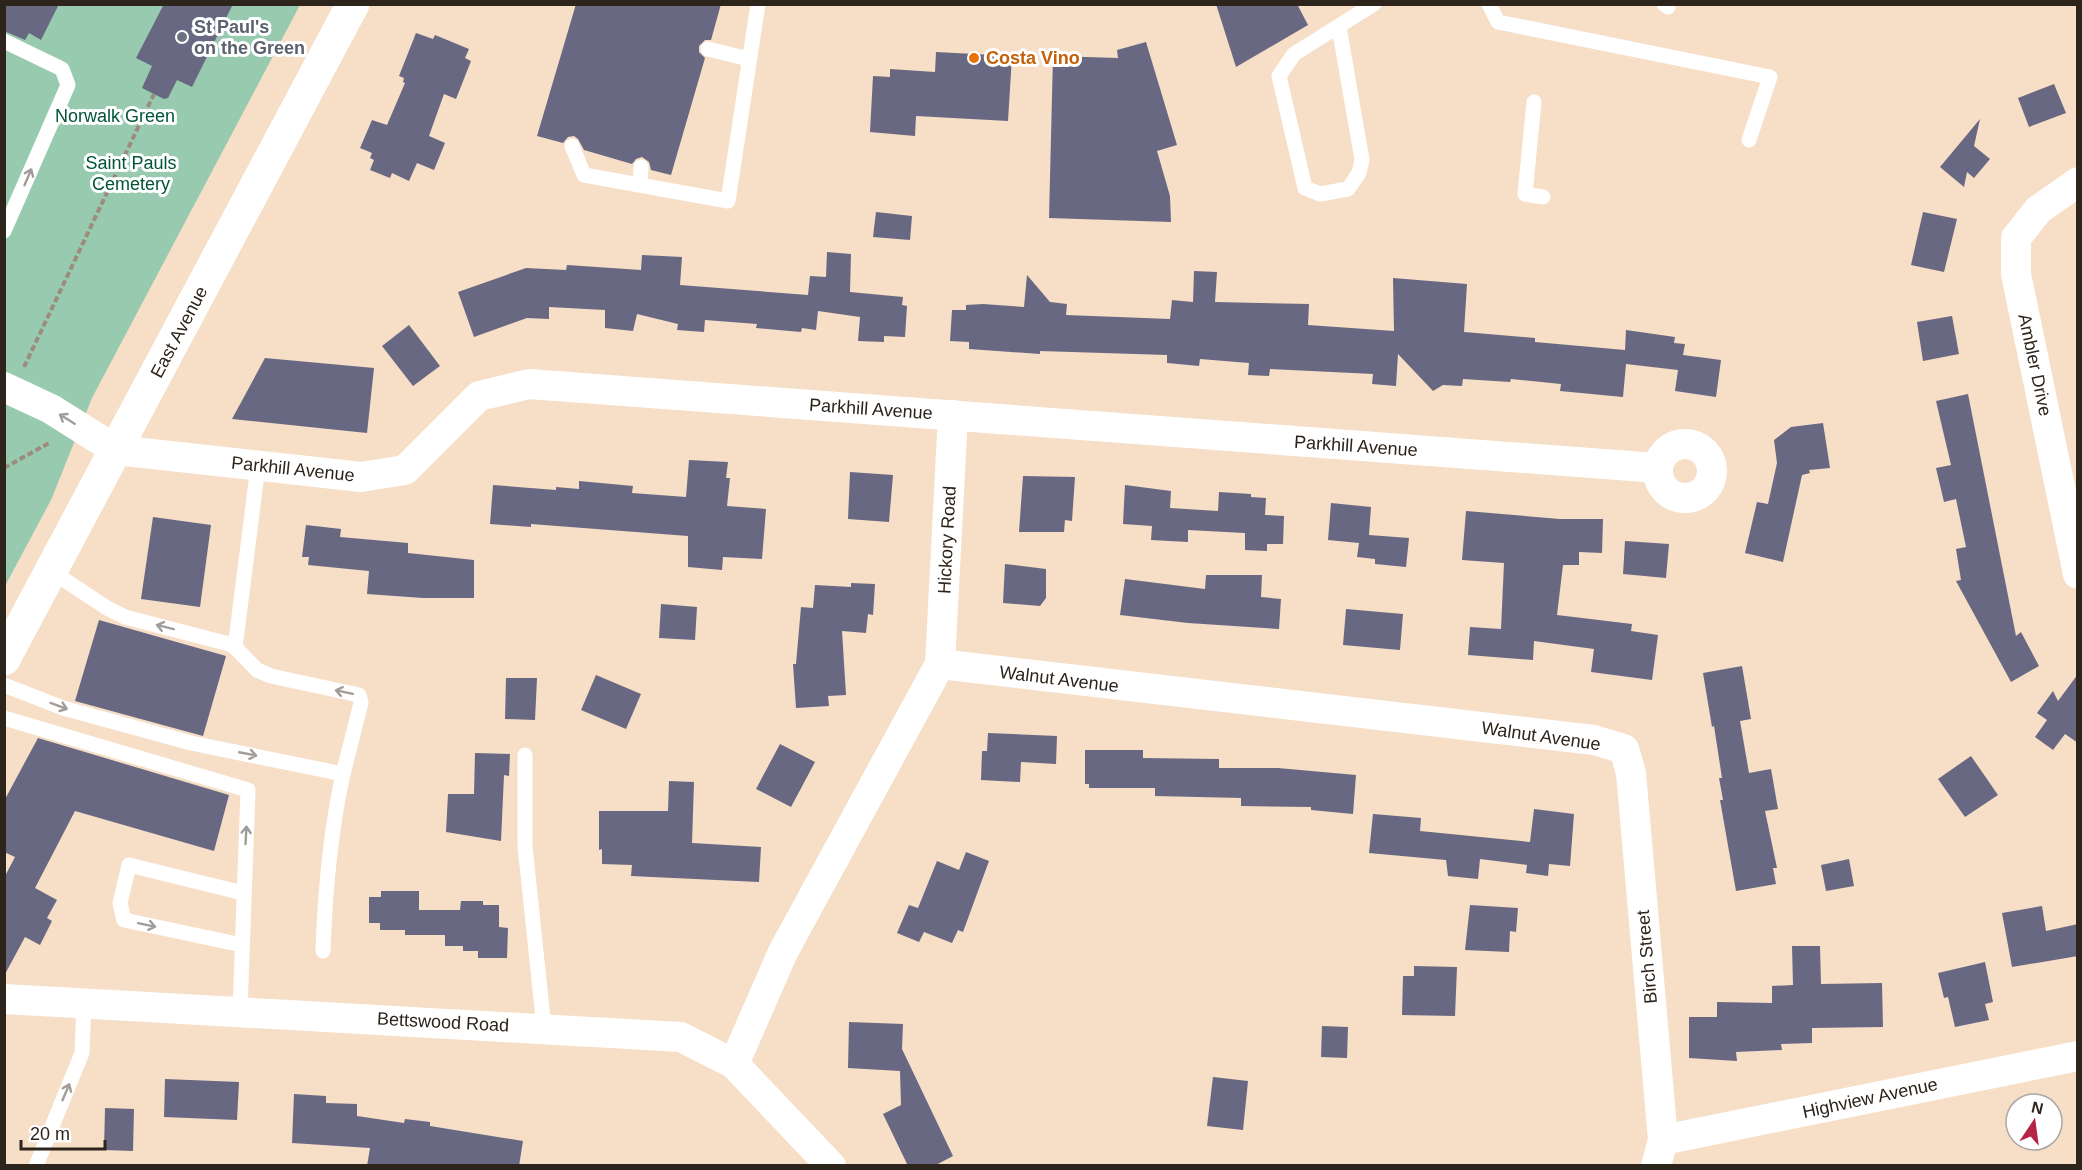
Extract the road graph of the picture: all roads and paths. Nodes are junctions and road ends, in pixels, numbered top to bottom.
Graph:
1 (353, 4) edge
2 (758, 4) edge
3 (1374, 4) edge
4 (1489, 4) edge
5 (1339, 27) junction
6 (4, 41) edge
7 (708, 49) dead end
8 (749, 59) junction
9 (154, 94) dead end
10 (1534, 102) dead end
11 (1749, 140) dead end
12 (572, 146) dead end
13 (641, 167) dead end
14 (2078, 182) edge
15 (640, 185) junction
16 (1542, 197) dead end
17 (4, 231) edge
18 (9, 389) edge
19 (953, 416) junction
20 (49, 443) dead end
21 (116, 450) junction
22 (258, 466) junction
23 (4, 468) edge
24 (1658, 468) dead end
25 (51, 571) junction
26 (2078, 574) edge
27 (235, 648) junction
28 (4, 658) edge
29 (940, 664) junction
30 (4, 685) edge
31 (4, 718) edge
32 (1624, 749) joint
33 (525, 755) dead end
34 (343, 774) junction
35 (243, 893) junction
36 (242, 945) junction
37 (323, 951) dead end
38 (4, 999) edge
39 (84, 1003) junction
40 (240, 1011) junction
41 (544, 1028) junction
42 (2078, 1056) edge
43 (734, 1064) junction
44 (1659, 1153) edge
45 (36, 1166) edge
46 (831, 1166) edge

1 - 21 main road, East Avenue
2 - 8 lane
3 - 5 lane
4 - 11 lane
5 - 5 lane
17 -> 6 lane
7 - 8 lane
8 - 15 lane
9 - 18 path
10 - 16 lane
12 - 15 lane
13 - 15 lane
14 - 26 street, Ambler Drive
21 -> 18 street
19 - 22 street, Parkhill Avenue
19 - 24 street, Parkhill Avenue
19 - 29 street, Hickory Road
20 - 23 path
21 - 22 street, Parkhill Avenue
21 - 25 main road, East Avenue
22 - 27 lane
27 -> 25 lane
25 - 28 main road, East Avenue
34 -> 27 lane
29 - 32 street, Walnut Avenue
29 - 43 street
30 -> 34 lane
35 -> 31 lane
32 - 44 street, Birch Street
33 - 41 lane
34 - 37 lane
35 - 36 lane
35 -> 36 lane
36 - 40 lane
38 - 39 street, Bettswood Road
39 - 40 street, Bettswood Road
45 -> 39 lane
40 - 41 street, Bettswood Road
41 - 43 street, Bettswood Road
42 - 44 street, Highview Avenue
43 - 46 street, Bettswood Road

